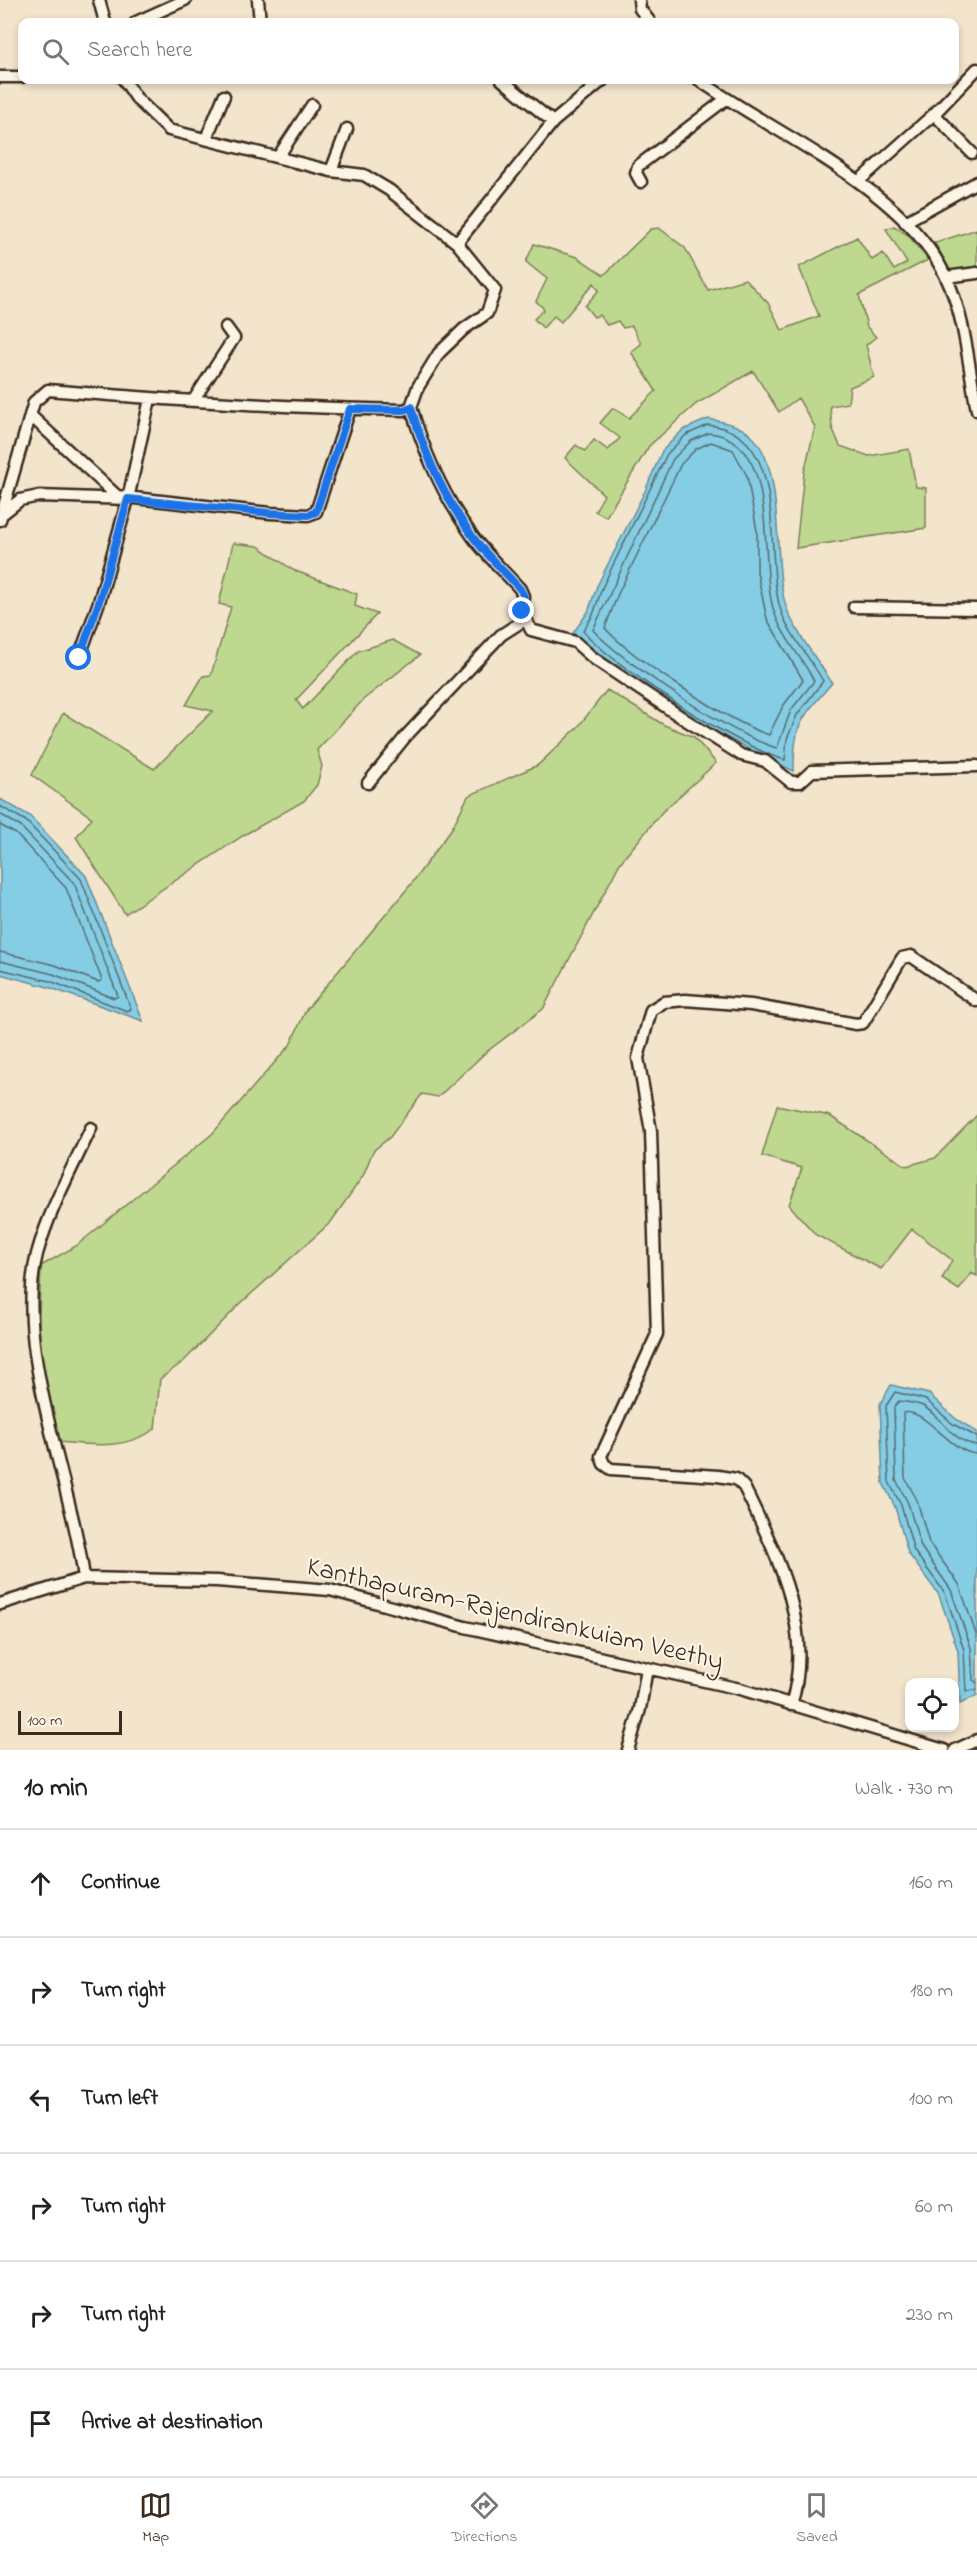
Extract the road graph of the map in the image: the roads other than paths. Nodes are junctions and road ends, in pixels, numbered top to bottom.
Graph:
1 (99, 0) edge
2 (185, 0) edge
3 (258, 0) edge
4 (639, 0) edge
5 (104, 18) edge
6 (145, 18) edge
7 (260, 18) edge
8 (647, 18) edge
9 (977, 69) edge
10 (0, 77) edge
11 (18, 77) edge
12 (127, 84) edge
13 (507, 84) edge
14 (598, 84) edge
15 (705, 84) edge
16 (224, 96) dead end
17 (726, 99) junction
18 (312, 105) dead end
19 (934, 114) junction
20 (554, 122) junction
21 (347, 129) dead end
22 (206, 139) junction
23 (972, 153) dead end
24 (278, 157) junction
25 (331, 171) junction
26 (859, 180) junction
27 (641, 182) dead end
28 (977, 182) edge
29 (905, 222) junction
30 (457, 243) junction
31 (977, 273) edge
32 (946, 276) junction
33 (226, 327) dead end
34 (150, 399) junction
35 (193, 401) junction
36 (411, 407) junction
37 (350, 409) junction
38 (977, 410) edge
39 (30, 415) junction
40 (128, 499) junction
41 (0, 518) edge
42 (854, 607) dead end
43 (977, 609) edge
44 (526, 619) junction
45 (79, 658) dead end
46 (977, 766) edge
47 (368, 783) dead end
48 (977, 1001) edge
49 (91, 1128) dead end
50 (84, 1578) junction
51 (0, 1604) edge
52 (647, 1668) junction
53 (791, 1704) junction
54 (977, 1740) edge
55 (908, 1745) edge
56 (628, 1750) edge
57 (944, 1750) edge
58 (955, 1750) edge

1 - 5 street
2 - 6 street
3 - 7 street
4 - 8 street
9 - 19 street
10 - 11 street
12 - 22 street
13 - 20 street
14 - 20 street
15 - 17 street
16 - 22 street
17 - 26 street
17 - 27 street
18 - 24 street
19 - 23 street
19 - 26 street
20 - 30 street
21 - 25 street
22 - 24 street
24 - 25 street
25 - 30 street
26 - 29 street
28 - 29 street
29 - 32 street
30 - 36 street
31 - 32 street
32 - 38 street
33 - 35 street
34 - 35 street
34 - 39 street
34 - 40 street
35 - 37 street
36 - 37 street
36 - 44 street
37 - 40 street
39 - 40 street
39 - 41 street
40 - 41 street
40 - 45 street
42 - 43 street
44 - 46 street
44 - 47 street
48 - 53 street
49 - 50 street
50 - 51 street, Kanthapuram-Rajendirankuiam Veethy
50 - 52 street, Kanthapuram-Rajendirankuiam Veethy
52 - 53 street, Kanthapuram-Rajendirankuiam Veethy
52 - 56 street
53 - 55 street, Kanthapuram-Rajendirankuiam Veethy
54 - 58 street
55 - 57 street, Kanthapuram-Rajendirankuiam Veethy

